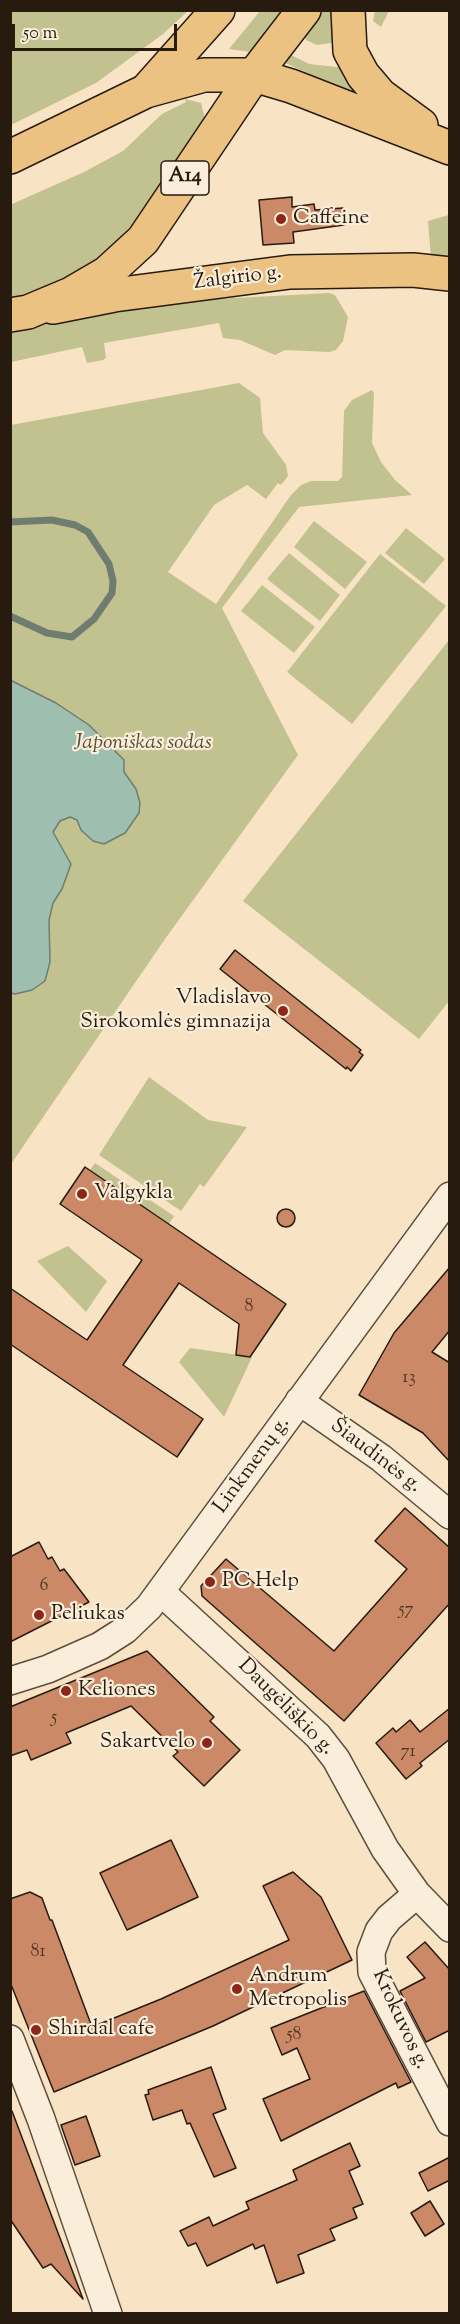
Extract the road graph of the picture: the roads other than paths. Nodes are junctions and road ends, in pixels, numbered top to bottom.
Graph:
1 (218, 10) edge
2 (304, 10) edge
3 (348, 10) edge
4 (254, 75) junction
5 (146, 91) junction
6 (450, 147) edge
7 (10, 157) edge
8 (450, 274) edge
9 (19, 313) edge
10 (450, 1196) edge
11 (299, 1401) junction
12 (450, 1515) edge
13 (162, 1593) junction
14 (10, 1681) edge
15 (417, 1894) junction
16 (450, 1928) edge
17 (10, 2039) edge
18 (450, 2122) edge
19 (108, 2313) edge

1 - 5 main road
2 - 4 main road, A14
3 - 6 main road
4 - 5 main road
4 - 6 main road
4 - 9 main road, A14
5 - 7 main road
8 - 9 main road, Žalgirio g.
10 - 11 street, Linkmenų g.
11 - 12 street, Šiaudinės g.
11 - 13 street, Linkmenų g.
13 - 14 street, Linkmenų g.
13 - 15 street, Daugėliškio g.
15 - 16 street, Daugėliškio g.
15 - 18 street, Krokuvos g.
17 - 19 street

